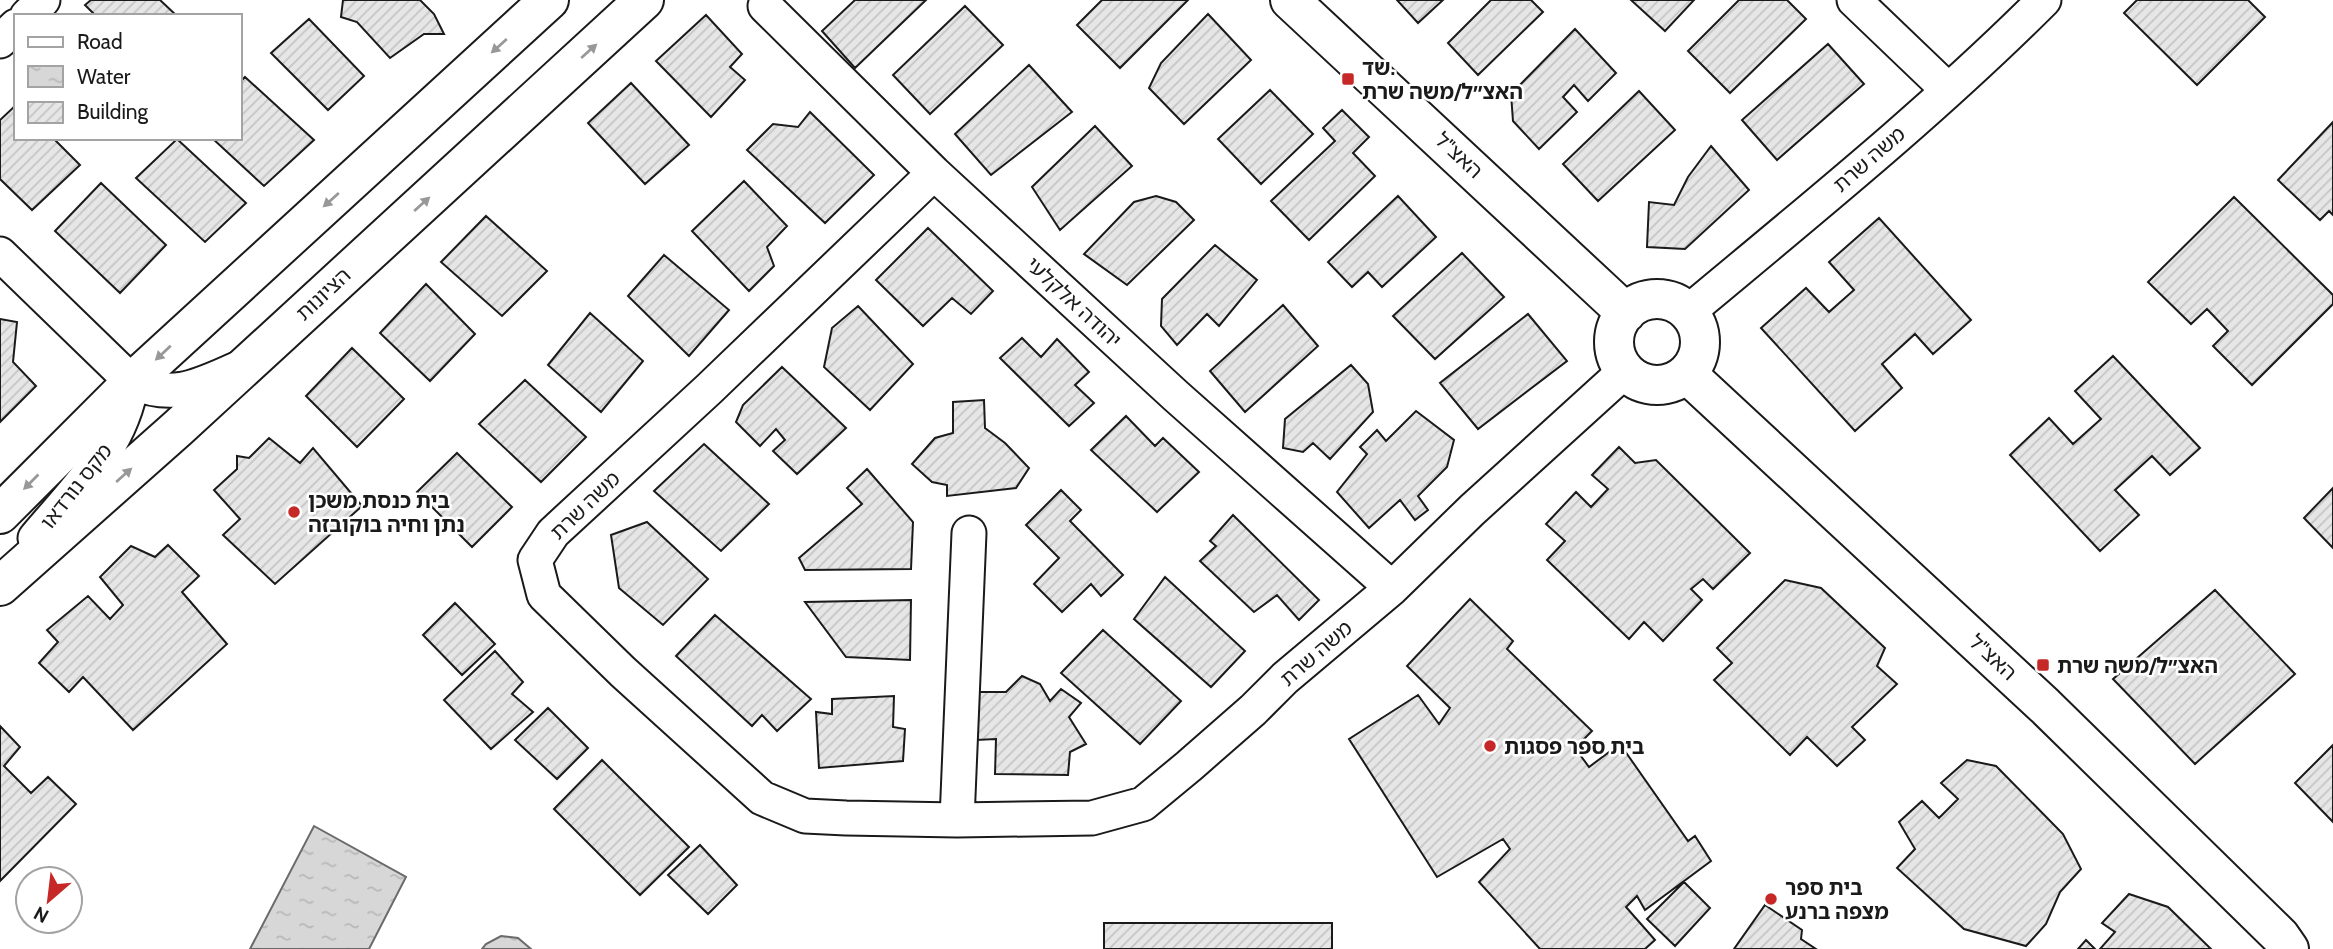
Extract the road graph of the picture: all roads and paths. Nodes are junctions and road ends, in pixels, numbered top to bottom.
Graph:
1 (43, 0) edge
2 (549, 0) edge
3 (644, 0) edge
4 (1290, 0) edge
5 (1854, 0) edge
6 (2044, 0) edge
7 (765, 6) dead end
8 (29, 14) edge
9 (14, 28) edge
10 (0, 41) edge
11 (1948, 90) junction
12 (934, 173) junction
13 (0, 254) edge
14 (1688, 312) junction
15 (1626, 313) junction
16 (245, 366) junction
17 (1625, 371) junction
18 (1687, 374) junction
19 (132, 382) junction
20 (0, 514) edge
21 (969, 533) dead end
22 (0, 580) edge
23 (0, 586) edge
24 (1392, 588) junction
25 (957, 820) junction
26 (2289, 949) edge

1 - 8 street
2 -> 19 street
16 -> 3 street, הציונות
4 - 15 street, האצ"ל
5 - 11 street
6 - 11 street, משה שרת
7 - 12 street, יהודה אלקלעי
9 - 10 street
11 - 14 street, משה שרת
12 - 24 street, יהודה אלקלעי
12 - 25 street, משה שרת
13 - 19 street
14 - 15 street
14 - 18 street
15 - 17 street
16 - 19 street
23 -> 16 street, הציונות
17 - 18 street
17 - 24 street, משה שרת
18 - 26 street, האצ"ל
19 -> 20 street
19 - 22 street, מקס נורדאו
21 - 25 street
24 - 25 street, משה שרת

